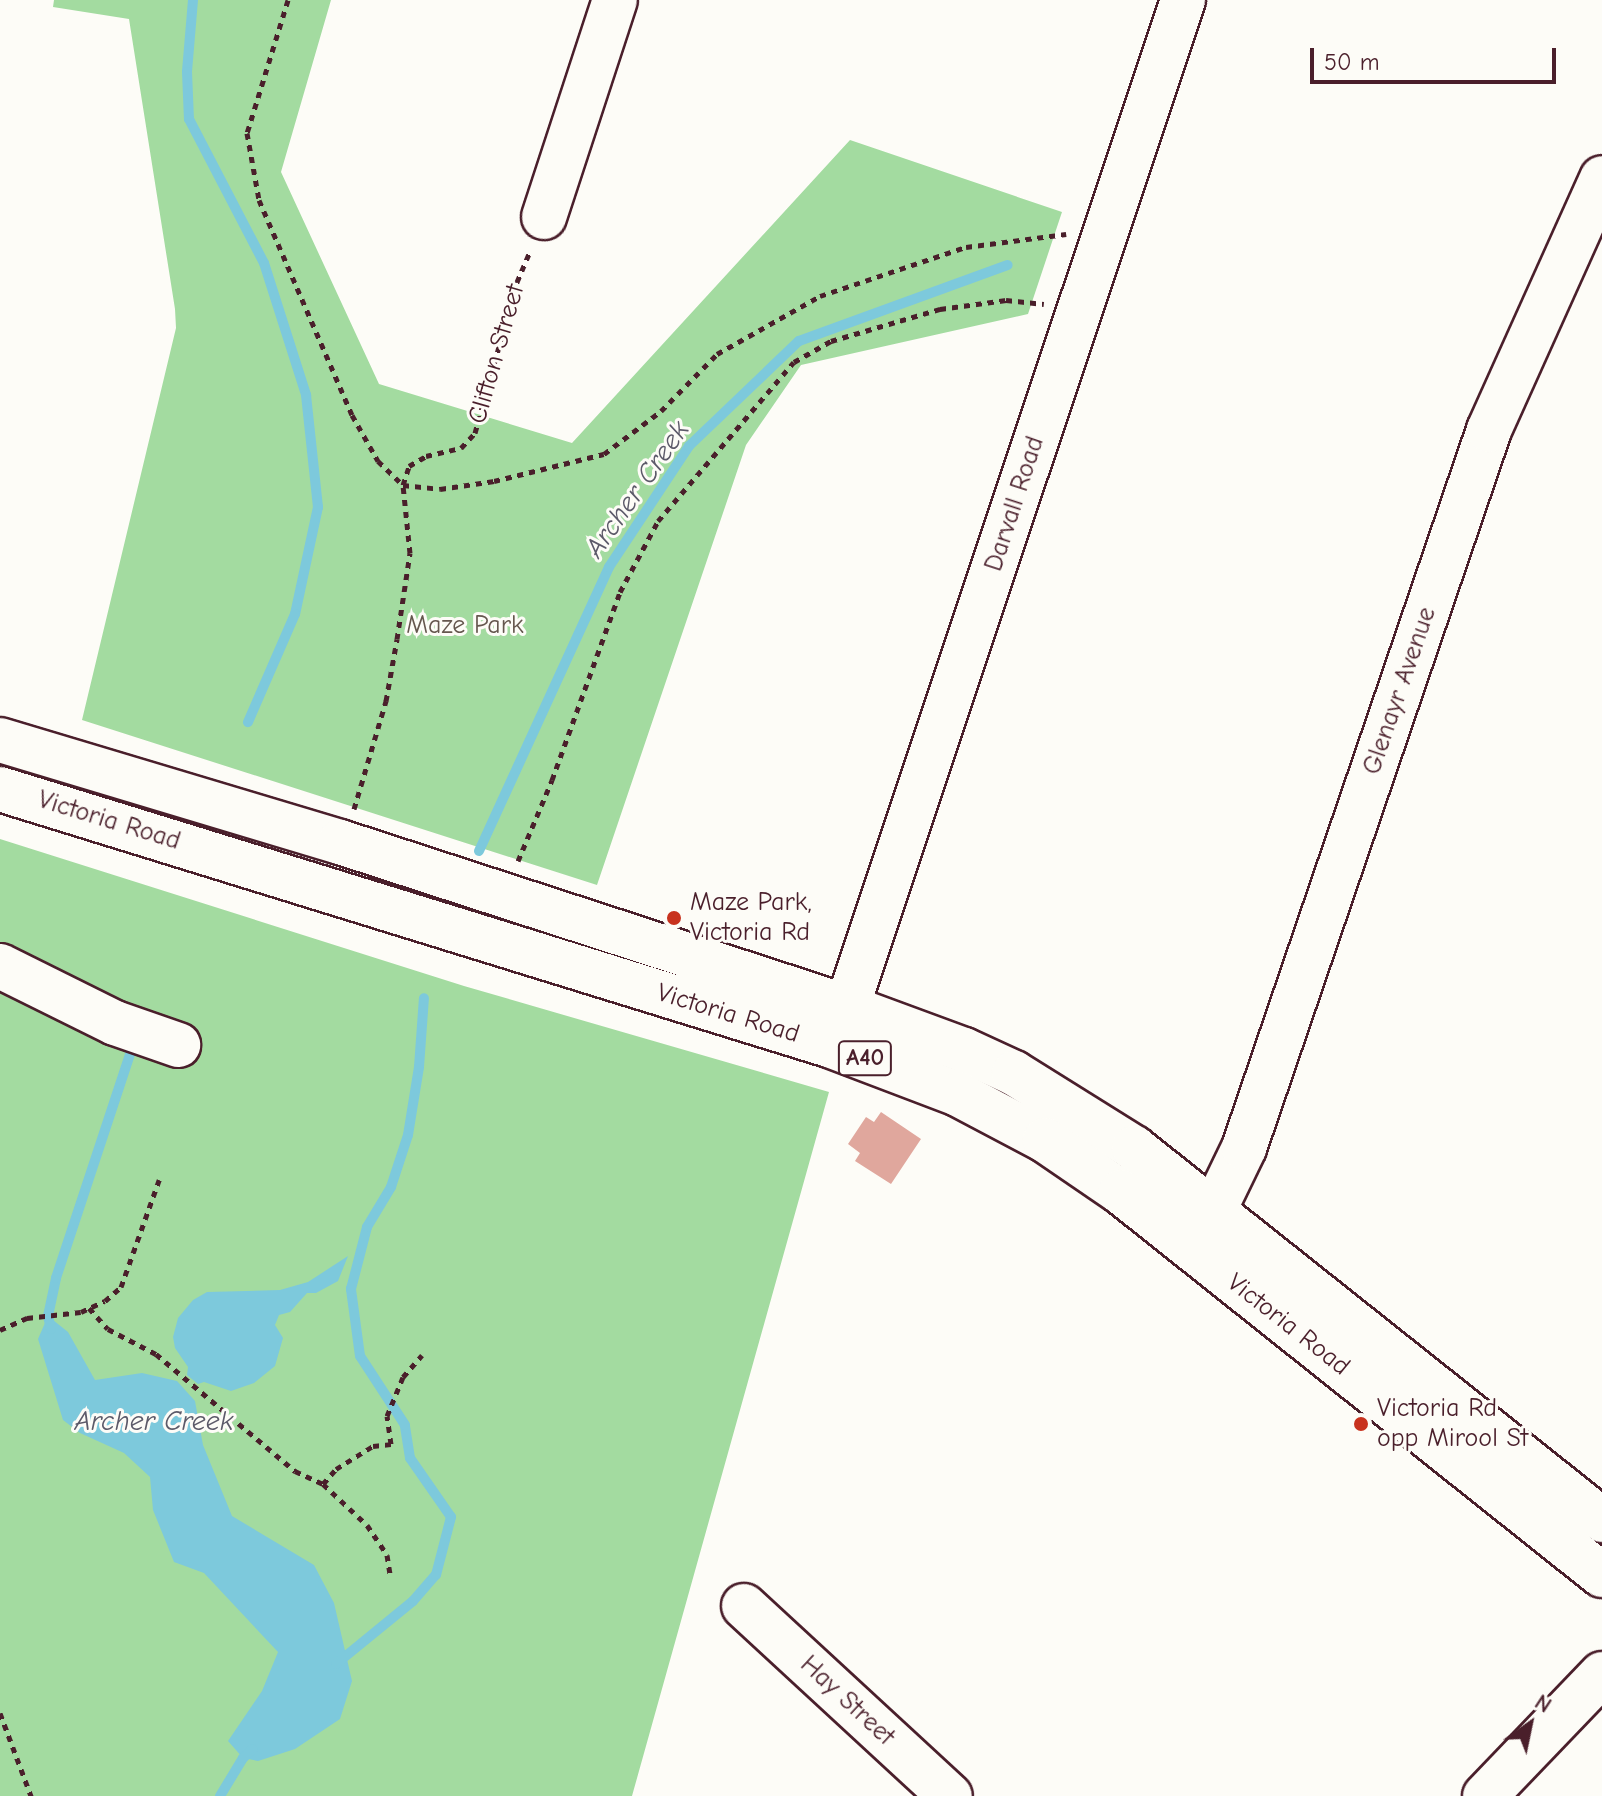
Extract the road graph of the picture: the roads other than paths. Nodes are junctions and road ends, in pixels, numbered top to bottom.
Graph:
1 (615, 0) edge
2 (1183, 0) edge
3 (1602, 178) edge
4 (544, 217) road end
5 (0, 740) edge
6 (0, 789) edge
7 (0, 966) edge
8 (847, 1007) junction
9 (173, 1043) dead end
10 (1214, 1210) junction
11 (1602, 1520) edge
12 (1602, 1575) edge
13 (744, 1606) dead end
14 (1602, 1674) edge
15 (950, 1796) edge
16 (1485, 1796) edge

1 - 4 main road
2 - 8 main road, Darvall Road
3 - 10 main road, Glenayr Avenue
5 - 8 main road, Victoria Road / A40
6 - 12 main road, Victoria Road / A40
7 - 9 main road
8 - 10 main road, Victoria Road / A40
10 - 11 main road, Victoria Road / A40
13 - 15 main road, Hay Street
14 - 16 main road

